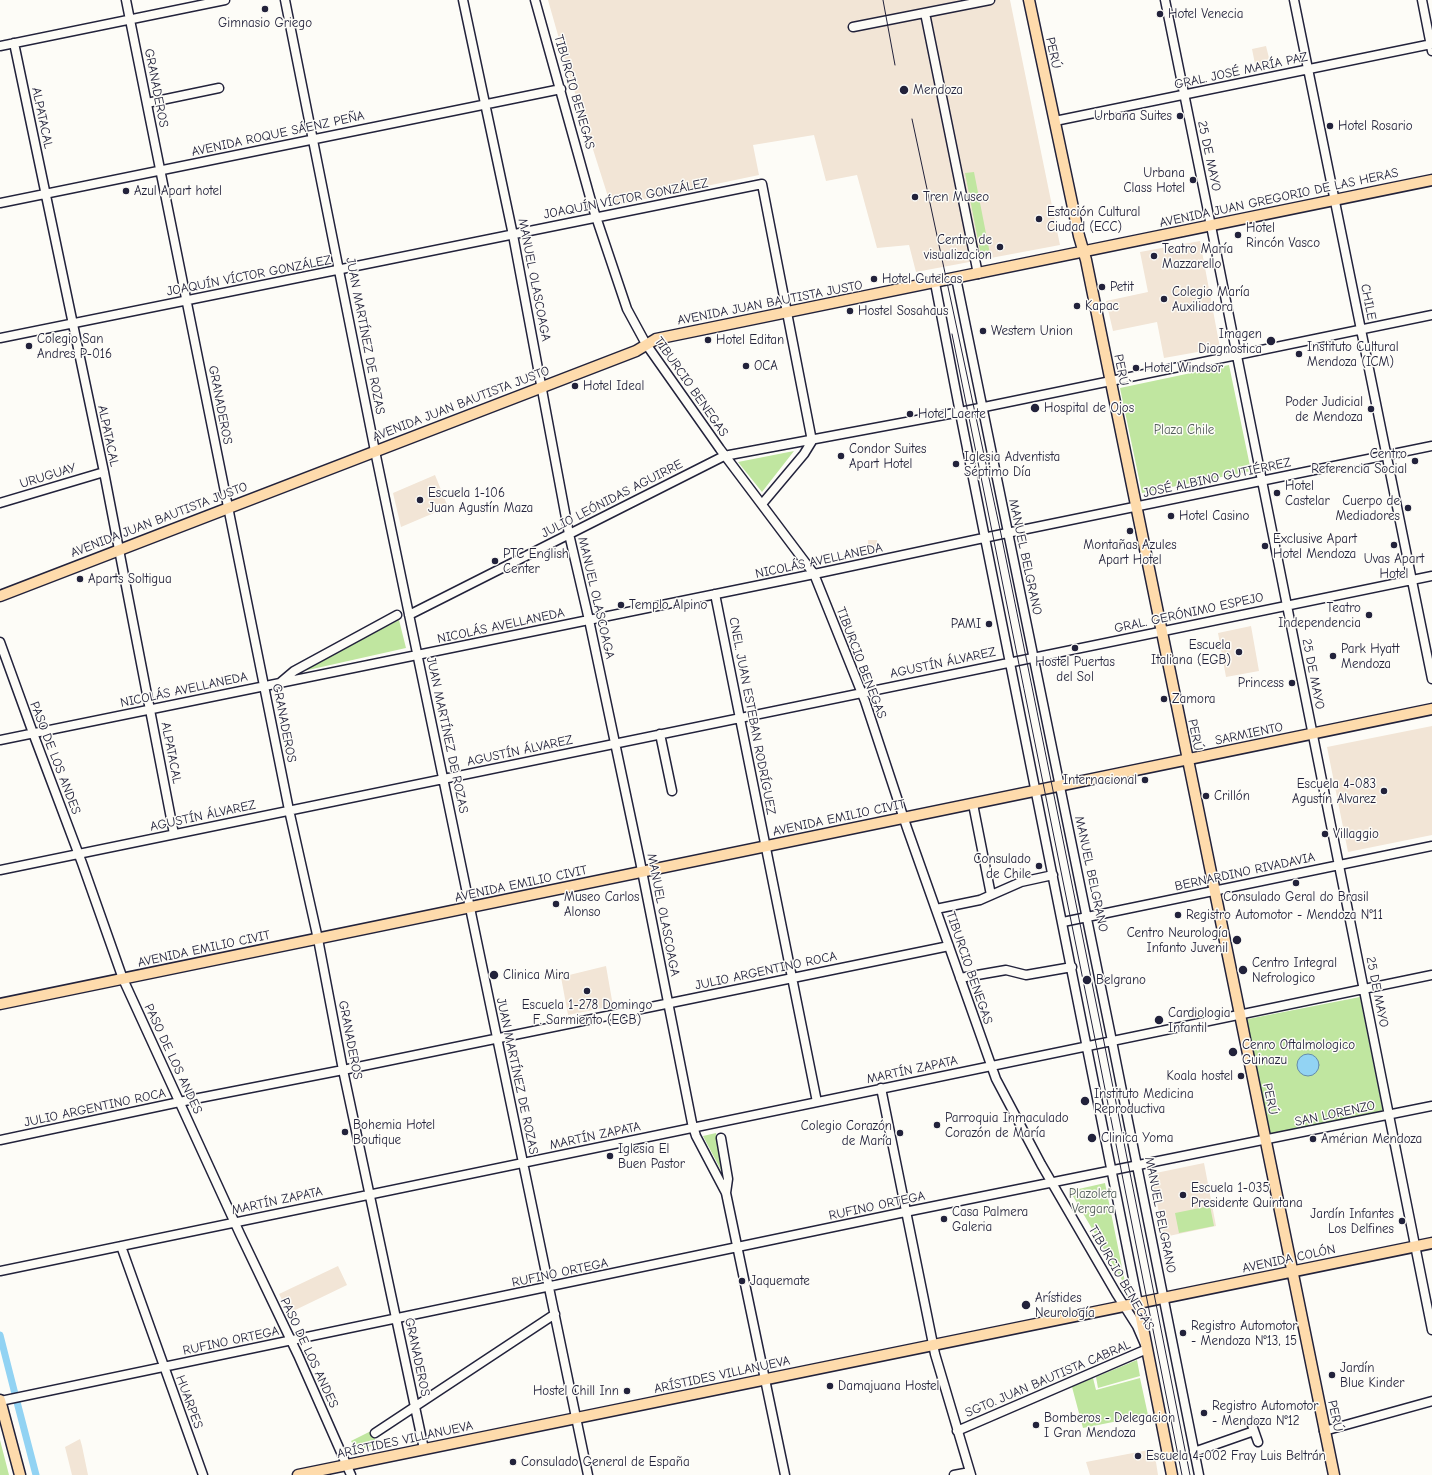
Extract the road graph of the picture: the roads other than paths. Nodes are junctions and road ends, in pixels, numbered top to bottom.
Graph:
1 (126, 0) edge
2 (225, 0) edge
3 (285, 0) edge
4 (463, 0) edge
5 (535, 0) edge
6 (990, 0) edge
7 (1028, 0) edge
8 (1164, 0) edge
9 (1294, 0) edge
10 (1422, 0) edge
11 (925, 13) junction
12 (130, 19) junction
13 (853, 27) dead end
14 (14, 43) junction
15 (0, 46) edge
16 (1432, 46) edge
17 (1308, 69) junction
18 (219, 88) dead end
19 (561, 89) junction
20 (1184, 95) junction
21 (147, 103) junction
22 (485, 104) junction
23 (1055, 121) junction
24 (314, 139) junction
25 (161, 170) junction
26 (1432, 180) edge
27 (46, 194) junction
28 (1335, 200) junction
29 (0, 203) edge
30 (596, 218) junction
31 (1211, 226) junction
32 (513, 234) junction
33 (1084, 252) junction
34 (339, 270) junction
35 (978, 274) junction
36 (956, 278) junction
37 (940, 282) junction
38 (187, 300) junction
39 (788, 312) junction
40 (1432, 315) edge
41 (73, 324) junction
42 (1361, 329) junction
43 (0, 338) edge
44 (646, 344) junction
45 (1237, 355) junction
46 (1110, 381) junction
47 (542, 387) junction
48 (982, 407) junction
49 (960, 412) junction
50 (812, 439) junction
51 (1432, 446) edge
52 (376, 451) junction
53 (1387, 455) junction
54 (724, 456) junction
55 (104, 472) junction
56 (1262, 481) junction
57 (0, 503) edge
58 (762, 504) junction
59 (1136, 506) junction
60 (228, 508) junction
61 (1007, 533) junction
62 (569, 534) junction
63 (986, 537) junction
64 (118, 550) junction
65 (814, 574) junction
66 (1432, 576) edge
67 (1412, 580) junction
68 (715, 594) junction
69 (0, 596) edge
70 (1287, 605) junction
71 (397, 615) dead end
72 (409, 615) junction
73 (589, 620) junction
74 (1161, 631) junction
75 (0, 642) edge
76 (418, 655) junction
77 (1033, 658) junction
78 (1022, 660) joint
79 (1011, 662) junction
80 (295, 670) junction
81 (298, 679) junction
82 (1432, 679) edge
83 (280, 683) junction
84 (264, 686) junction
85 (862, 692) junction
86 (151, 709) junction
87 (1432, 709) edge
88 (740, 718) junction
89 (33, 733) junction
90 (660, 734) junction
91 (1313, 734) junction
92 (0, 740) edge
93 (615, 743) junction
94 (1187, 760) junction
95 (444, 779) junction
96 (1059, 786) junction
97 (1048, 789) joint
98 (672, 791) dead end
99 (1037, 791) junction
100 (973, 804) junction
101 (289, 810) junction
102 (904, 818) junction
103 (174, 834) junction
104 (1432, 846) edge
105 (766, 847) junction
106 (78, 854) junction
107 (1339, 865) junction
108 (0, 870) edge
109 (642, 872) junction
110 (1053, 875) junction
111 (1214, 891) junction
112 (991, 895) junction
113 (470, 908) junction
114 (936, 910) junction
115 (1087, 917) junction
116 (1063, 922) junction
117 (318, 939) junction
118 (948, 946) junction
119 (1072, 967) junction
120 (1432, 975) edge
121 (792, 978) junction
122 (960, 978) junction
123 (123, 979) junction
124 (1364, 989) junction
125 (0, 1004) edge
126 (669, 1004) junction
127 (1239, 1014) junction
128 (497, 1039) junction
129 (1112, 1041) junction
130 (1087, 1046) junction
131 (990, 1066) junction
132 (343, 1070) junction
133 (881, 1088) junction
134 (180, 1102) junction
135 (817, 1102) junction
136 (1432, 1106) edge
137 (1389, 1115) junction
138 (693, 1127) junction
139 (721, 1138) dead end
140 (0, 1140) edge
141 (1265, 1140) junction
142 (523, 1163) junction
143 (1137, 1166) junction
144 (1125, 1168) joint
145 (1112, 1171) junction
146 (1052, 1183) junction
147 (726, 1193) junction
148 (369, 1195) junction
149 (905, 1212) junction
150 (235, 1222) junction
151 (1432, 1243) edge
152 (121, 1246) junction
153 (1415, 1246) junction
154 (737, 1248) junction
155 (0, 1271) edge
156 (1292, 1271) junction
157 (550, 1287) junction
158 (1163, 1298) junction
159 (1151, 1300) joint
160 (1138, 1303) junction
161 (1124, 1306) junction
162 (555, 1314) junction
163 (397, 1318) junction
164 (1432, 1330) edge
165 (291, 1340) junction
166 (933, 1345) junction
167 (1147, 1349) junction
168 (164, 1367) junction
169 (765, 1379) junction
170 (0, 1401) edge
171 (1432, 1401) edge
172 (415, 1406) junction
173 (576, 1418) junction
174 (1251, 1422) dead end
175 (957, 1431) junction
176 (1324, 1431) junction
177 (1254, 1432) junction
178 (375, 1433) dead end
179 (1258, 1442) dead end
180 (424, 1449) junction
181 (1194, 1452) junction
182 (347, 1465) junction
183 (971, 1473) edge
184 (310, 1474) edge
185 (20, 1475) edge
186 (203, 1475) edge
187 (298, 1475) edge
188 (351, 1475) edge
189 (588, 1475) edge
190 (785, 1475) edge
191 (954, 1475) edge
192 (1172, 1475) edge
193 (1199, 1475) edge
194 (1334, 1475) edge

1 - 12 street, GRANADEROS
2 - 12 street
3 - 24 street, JUAN MARTÍNEZ DE ROZAS
4 - 22 street, MANUEL OLASCOAGA
5 - 19 street, TIBURCIO BENEGAS
6 - 11 street
7 - 23 main road, PERÚ
8 - 20 street, 25 DE MAYO
9 - 17 street, CHILE
10 - 16 street
11 - 13 street
11 - 35 street
12 - 14 street
12 - 21 street, GRANADEROS
14 - 15 street
14 - 27 street, ALPATACAL
16 - 17 street, GRAL. JOSÉ MARÍA PAZ
17 - 20 street, GRAL. JOSÉ MARÍA PAZ
17 - 28 street, CHILE
18 - 21 street
19 - 22 street, AVENIDA ROQUE SÁENZ PEÑA
19 - 30 street, TIBURCIO BENEGAS
20 - 23 street, GRAL. JOSÉ MARÍA PAZ
20 - 31 street, 25 DE MAYO
21 - 25 street, GRANADEROS
22 - 24 street, AVENIDA ROQUE SÁENZ PEÑA
22 - 32 street, MANUEL OLASCOAGA
23 - 33 main road, PERÚ
24 - 25 street, AVENIDA ROQUE SÁENZ PEÑA
24 - 34 street, JUAN MARTÍNEZ DE ROZAS
25 - 27 street, AVENIDA ROQUE SÁENZ PEÑA
25 - 38 street, GRANADEROS
26 - 28 main road, AVENIDA JUAN GREGORIO DE LAS HERAS
27 - 29 street, AVENIDA ROQUE SÁENZ PEÑA
27 - 41 street, ALPATACAL
28 - 31 main road, AVENIDA JUAN GREGORIO DE LAS HERAS
28 - 42 street, CHILE
30 - 32 street, JOAQUÍN VÍCTOR GONZÁLEZ
30 - 39 street, JOAQUÍN VÍCTOR GONZÁLEZ
30 - 44 street, TIBURCIO BENEGAS
31 - 33 main road, AVENIDA JUAN GREGORIO DE LAS HERAS
31 - 45 street, 25 DE MAYO
32 - 34 street, JOAQUÍN VÍCTOR GONZÁLEZ
32 - 47 street, MANUEL OLASCOAGA
33 - 35 main road, AVENIDA JUAN GREGORIO DE LAS HERAS
33 - 46 main road, PERÚ
34 - 38 street, JOAQUÍN VÍCTOR GONZÁLEZ
34 - 52 street, JUAN MARTÍNEZ DE ROZAS
35 - 36 main road, AVENIDA JUAN GREGORIO DE LAS HERAS
36 - 37 main road, AVENIDA JUAN GREGORIO DE LAS HERAS
36 - 48 street, MANUEL BELGRANO
37 - 39 main road, AVENIDA JUAN BAUTISTA JUSTO
37 - 49 street
38 - 41 street, JOAQUÍN VÍCTOR GONZÁLEZ
38 - 60 street, GRANADEROS
39 - 44 main road, AVENIDA JUAN BAUTISTA JUSTO
39 - 50 street
40 - 42 street, JULIO LEÓNIDAS AGUIRRE
41 - 43 street, JOAQUÍN VÍCTOR GONZÁLEZ
41 - 55 street, ALPATACAL
42 - 45 street, JULIO LEÓNIDAS AGUIRRE
42 - 53 street, CHILE
44 - 47 main road, AVENIDA JUAN BAUTISTA JUSTO
44 - 54 street, TIBURCIO BENEGAS
45 - 46 street, JULIO LEÓNIDAS AGUIRRE
45 - 56 street, 25 DE MAYO
46 - 48 street, JULIO LEÓNIDAS AGUIRRE
46 - 59 main road, PERÚ
47 - 52 main road, AVENIDA JUAN BAUTISTA JUSTO
47 - 62 street, MANUEL OLASCOAGA
48 - 49 street, JULIO LEÓNIDAS AGUIRRE
48 - 61 street, MANUEL BELGRANO
49 - 50 street, JULIO LEÓNIDAS AGUIRRE
49 - 63 street
50 - 54 street, JULIO LEÓNIDAS AGUIRRE
50 - 58 street
51 - 53 street, JOSÉ ALBINO GUTIÉRREZ
52 - 60 main road, AVENIDA JUAN BAUTISTA JUSTO
52 - 72 street, JUAN MARTÍNEZ DE ROZAS
53 - 56 street, JOSÉ ALBINO GUTIÉRREZ
53 - 67 street, CHILE
54 - 58 street, TIBURCIO BENEGAS
54 - 62 street, JULIO LEÓNIDAS AGUIRRE
55 - 57 street, URUGUAY
55 - 64 street, ALPATACAL
56 - 59 street, JOSÉ ALBINO GUTIÉRREZ
56 - 70 street, 25 DE MAYO
58 - 65 street, TIBURCIO BENEGAS
59 - 61 street, JOSÉ ALBINO GUTIÉRREZ
59 - 74 main road, PERÚ
60 - 64 main road, AVENIDA JUAN BAUTISTA JUSTO
60 - 84 street, GRANADEROS
61 - 63 street, NICOLÁS AVELLANEDA
61 - 77 street, MANUEL BELGRANO
62 - 72 street, JULIO LEÓNIDAS AGUIRRE
62 - 73 street, MANUEL OLASCOAGA
63 - 65 street, NICOLÁS AVELLANEDA
63 - 79 street
64 - 69 main road, AVENIDA JUAN BAUTISTA JUSTO
64 - 86 street, ALPATACAL
65 - 68 street, NICOLÁS AVELLANEDA
65 - 85 street, TIBURCIO BENEGAS
66 - 67 street, GRAL. GERÓNIMO ESPEJO
67 - 70 street, GRAL. GERÓNIMO ESPEJO
67 - 82 street, CHILE
68 - 73 street, NICOLÁS AVELLANEDA
68 - 88 street, CNEL. JUAN ESTEBAN RODRÍGUEZ
70 - 74 street, GRAL. GERÓNIMO ESPEJO
70 - 91 street, 25 DE MAYO
71 - 80 street
72 - 76 street, JUAN MARTÍNEZ DE ROZAS
73 - 76 street, NICOLÁS AVELLANEDA
73 - 93 street, MANUEL OLASCOAGA
74 - 77 street, GRAL. GERÓNIMO ESPEJO
74 - 94 main road, PERÚ
75 - 89 street, PASO DE LOS ANDES
76 - 81 street, NICOLÁS AVELLANEDA
76 - 95 street, JUAN MARTÍNEZ DE ROZAS
77 - 78 street, GRAL. GERÓNIMO ESPEJO
77 - 96 street, MANUEL BELGRANO
78 - 79 street, AGUSTÍN ÁLVAREZ
79 - 85 street, AGUSTÍN ÁLVAREZ
79 - 99 street
80 - 81 street
80 - 83 street
81 - 83 street, NICOLÁS AVELLANEDA
83 - 84 street, NICOLÁS AVELLANEDA
84 - 86 street, NICOLÁS AVELLANEDA
84 - 101 street, GRANADEROS
85 - 88 street, AGUSTÍN ÁLVAREZ
85 - 102 street, TIBURCIO BENEGAS
86 - 89 street, NICOLÁS AVELLANEDA
86 - 103 street, ALPATACAL
87 - 91 main road, SARMIENTO
88 - 90 street, AGUSTÍN ÁLVAREZ
88 - 105 street, CNEL. JUAN ESTEBAN RODRÍGUEZ
89 - 92 street, NICOLÁS AVELLANEDA
89 - 106 street, PASO DE LOS ANDES
90 - 93 street, AGUSTÍN ÁLVAREZ
90 - 98 street
91 - 94 main road, SARMIENTO
91 - 107 street, 25 DE MAYO
93 - 95 street, AGUSTÍN ÁLVAREZ
93 - 109 street, MANUEL OLASCOAGA
94 - 96 main road, SARMIENTO
94 - 111 main road, PERÚ
95 - 101 street, AGUSTÍN ÁLVAREZ
95 - 113 street, JUAN MARTÍNEZ DE ROZAS
96 - 97 main road, SARMIENTO
96 - 115 street, MANUEL BELGRANO
97 - 99 main road, AVENIDA EMILIO CIVIT
99 - 100 main road, AVENIDA EMILIO CIVIT
99 - 110 street
100 - 102 main road, AVENIDA EMILIO CIVIT
100 - 112 street
101 - 103 street, AGUSTÍN ÁLVAREZ
101 - 117 street, GRANADEROS
102 - 105 main road, AVENIDA EMILIO CIVIT
102 - 114 street, TIBURCIO BENEGAS
103 - 106 street, AGUSTÍN ÁLVAREZ
104 - 107 street, BERNARDINO RIVADAVIA
105 - 109 main road, AVENIDA EMILIO CIVIT
105 - 121 street, CNEL. JUAN ESTEBAN RODRÍGUEZ
106 - 108 street, AGUSTÍN ÁLVAREZ
106 - 123 street, PASO DE LOS ANDES
107 - 111 street, BERNARDINO RIVADAVIA
107 - 124 street, 25 DE MAYO
109 - 113 main road, AVENIDA EMILIO CIVIT
109 - 126 street, MANUEL OLASCOAGA
110 - 112 street
110 - 116 street
111 - 115 street, BERNARDINO RIVADAVIA
111 - 127 main road, PERÚ
112 - 114 street
113 - 117 main road, AVENIDA EMILIO CIVIT
113 - 128 street, JUAN MARTÍNEZ DE ROZAS
114 - 118 street, TIBURCIO BENEGAS
115 - 116 street, BERNARDINO RIVADAVIA
115 - 129 street, MANUEL BELGRANO
116 - 119 street
117 - 123 main road, AVENIDA EMILIO CIVIT
117 - 132 street, GRANADEROS
118 - 121 street, JULIO ARGENTINO ROCA
118 - 122 street, TIBURCIO BENEGAS
119 - 122 street
119 - 130 street
120 - 124 street, MARTÍN ZAPATA
121 - 126 street, JULIO ARGENTINO ROCA
121 - 135 street, CNEL. JUAN ESTEBAN RODRÍGUEZ
122 - 131 street, TIBURCIO BENEGAS
123 - 125 main road, AVENIDA EMILIO CIVIT
123 - 134 street, PASO DE LOS ANDES
124 - 127 street, MARTÍN ZAPATA
124 - 137 street, 25 DE MAYO
126 - 128 street, JULIO ARGENTINO ROCA
126 - 138 street, MANUEL OLASCOAGA
127 - 129 street, MARTÍN ZAPATA
127 - 141 main road, PERÚ
128 - 132 street, JULIO ARGENTINO ROCA
128 - 142 street, JUAN MARTÍNEZ DE ROZAS
129 - 130 street, MARTÍN ZAPATA
129 - 143 street, MANUEL BELGRANO
130 - 131 street, MARTÍN ZAPATA
130 - 145 street
131 - 133 street, MARTÍN ZAPATA
131 - 146 street, TIBURCIO BENEGAS
132 - 134 street, JULIO ARGENTINO ROCA
132 - 148 street, GRANADEROS
133 - 135 street, MARTÍN ZAPATA
133 - 149 street
134 - 140 street, JULIO ARGENTINO ROCA
134 - 150 street, PASO DE LOS ANDES
135 - 138 street, MARTÍN ZAPATA
136 - 137 street, SAN LORENZO
137 - 141 street, SAN LORENZO
137 - 153 street, 25 DE MAYO
138 - 142 street, MARTÍN ZAPATA
138 - 147 street, MANUEL OLASCOAGA
139 - 147 street, MANUEL OLASCOAGA
141 - 143 street, SAN LORENZO
141 - 156 main road, PERÚ
142 - 148 street, MARTÍN ZAPATA
142 - 157 street, JUAN MARTÍNEZ DE ROZAS
143 - 144 street, SAN LORENZO
143 - 158 street, MANUEL BELGRANO
144 - 145 street, RUFINO ORTEGA
145 - 146 street, RUFINO ORTEGA
145 - 160 street
146 - 149 street, RUFINO ORTEGA
146 - 161 street, TIBURCIO BENEGAS
147 - 154 street, MANUEL OLASCOAGA
148 - 150 street, MARTÍN ZAPATA
148 - 163 street, GRANADEROS
149 - 154 street, RUFINO ORTEGA
149 - 166 street
150 - 152 street, MARTÍN ZAPATA
150 - 165 street, PASO DE LOS ANDES
151 - 153 main road, AVENIDA COLÓN
152 - 155 street, MARTÍN ZAPATA
152 - 168 street, HUARPES
153 - 156 main road, AVENIDA COLÓN
153 - 164 street, 25 DE MAYO
154 - 157 street, RUFINO ORTEGA
154 - 169 street, MANUEL OLASCOAGA
156 - 158 main road, AVENIDA COLÓN
156 - 176 main road, PERÚ
157 - 162 street, JUAN MARTÍNEZ DE ROZAS
157 - 163 street, RUFINO ORTEGA
158 - 159 main road, AVENIDA COLÓN
158 - 181 street, MANUEL BELGRANO
159 - 160 main road, ARÍSTIDES VILLANUEVA
160 - 161 main road, ARÍSTIDES VILLANUEVA
160 - 167 main road
161 - 166 main road, ARÍSTIDES VILLANUEVA
161 - 167 street, TIBURCIO BENEGAS
162 - 172 street
162 - 173 street, JUAN MARTÍNEZ DE ROZAS
163 - 165 street, RUFINO ORTEGA
163 - 172 street, GRANADEROS
165 - 168 street, RUFINO ORTEGA
165 - 182 street, PASO DE LOS ANDES
166 - 169 main road, ARÍSTIDES VILLANUEVA
166 - 175 street
167 - 175 street, SGTO. JUAN BAUTISTA CABRAL
167 - 192 main road
168 - 170 street, RUFINO ORTEGA
168 - 186 street, HUARPES
169 - 173 main road, ARÍSTIDES VILLANUEVA
169 - 190 street, MANUEL OLASCOAGA
170 - 185 main road
171 - 176 street
172 - 178 street
172 - 180 street, GRANADEROS
173 - 180 main road, ARÍSTIDES VILLANUEVA
173 - 189 street, JUAN MARTÍNEZ DE ROZAS
174 - 177 street
175 - 183 street
176 - 194 main road, PERÚ
177 - 179 street
177 - 181 street
180 - 182 main road, ARÍSTIDES VILLANUEVA
181 - 193 street, MANUEL BELGRANO
182 - 184 main road, ARÍSTIDES VILLANUEVA
182 - 188 street, PASO DE LOS ANDES
183 - 191 street
184 - 187 main road, ARÍSTIDES VILLANUEVA

